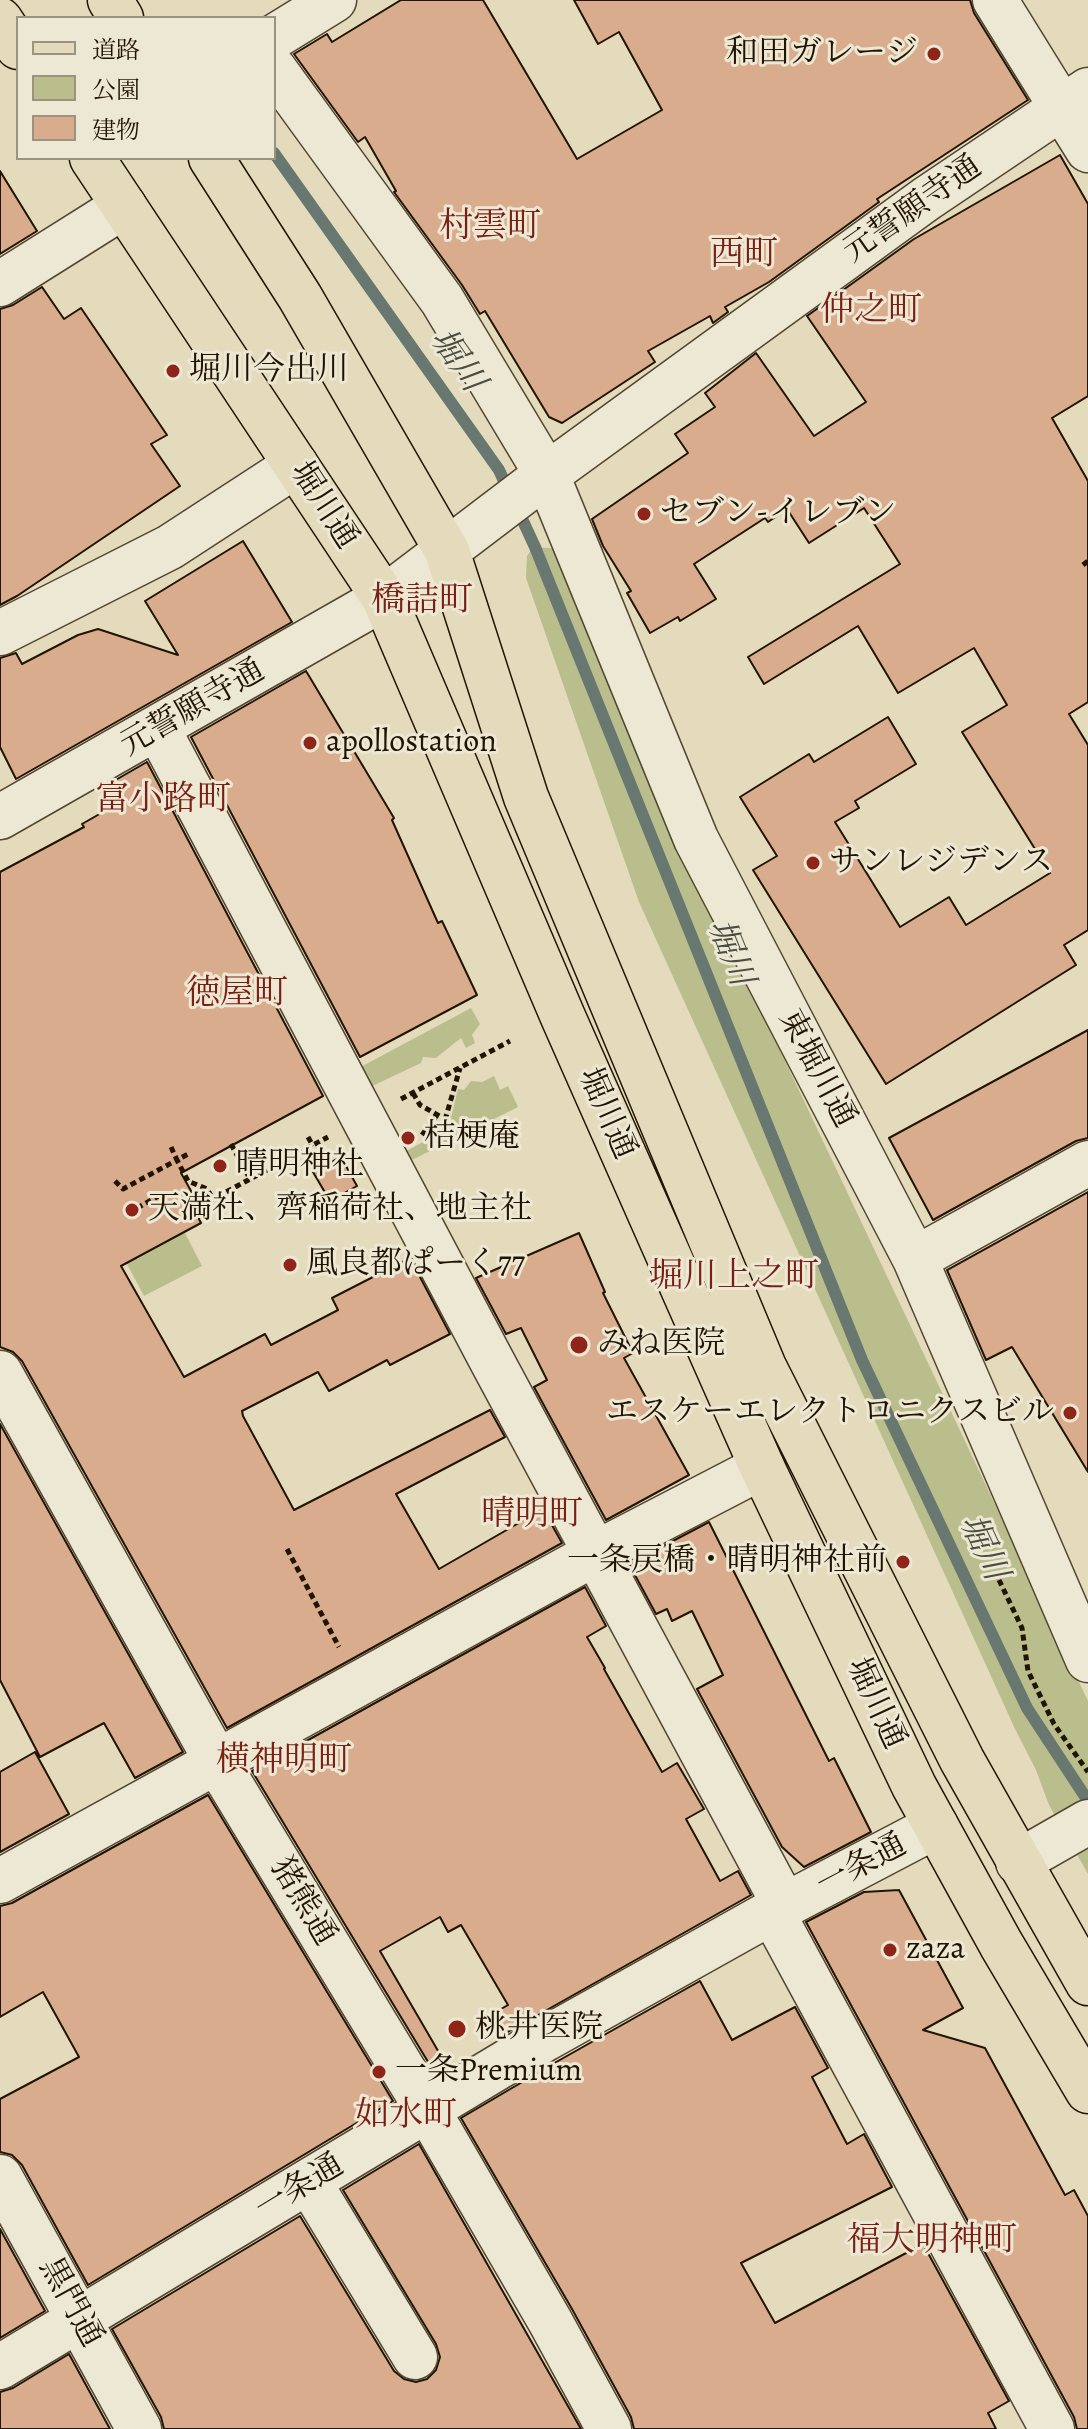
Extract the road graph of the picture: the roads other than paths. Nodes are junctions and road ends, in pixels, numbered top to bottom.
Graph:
1 (334, 0) edge
2 (995, 0) edge
3 (0, 20) edge
4 (276, 36) edge
5 (16, 44) edge
6 (276, 72) edge
7 (1075, 98) edge
8 (1088, 150) edge
9 (93, 160) edge
10 (212, 160) edge
11 (124, 206) junction
12 (0, 284) edge
13 (296, 465) junction
14 (531, 488) junction
15 (447, 551) junction
16 (384, 598) junction
17 (0, 633) edge
18 (158, 729) junction
19 (0, 817) edge
20 (1088, 1163) edge
21 (915, 1259) junction
22 (0, 1373) edge
23 (762, 1467) junction
24 (596, 1553) junction
25 (1076, 1599) edge
26 (1088, 1660) edge
27 (217, 1762) junction
28 (936, 1826) junction
29 (1077, 1828) edge
30 (1018, 1862) junction
31 (0, 1881) edge
32 (779, 1909) junction
33 (1088, 1983) edge
34 (1088, 2091) edge
35 (427, 2109) junction
36 (309, 2182) junction
37 (3, 2190) edge
38 (79, 2320) junction
39 (415, 2357) dead end
40 (0, 2367) edge
41 (139, 2429) edge
42 (609, 2429) edge
43 (1052, 2429) edge

1 - 4 street
2 - 7 street
3 - 5 main road
6 - 14 street, 東堀川通
7 - 8 street
7 - 14 street, 元誓願寺通
9 - 11 main road, 堀川通
10 - 15 main road, 堀川通
11 - 12 street
11 - 13 main road, 堀川通
13 - 16 main road, 堀川通
13 - 17 street
14 - 15 street, 元誓願寺通
14 - 21 street, 東堀川通
15 - 16 street, 元誓願寺通
15 - 30 main road, 堀川通
16 - 18 street, 元誓願寺通
16 - 23 main road, 堀川通
18 - 19 street, 元誓願寺通
18 - 24 street
20 - 21 street
21 - 25 street, 東堀川通
22 - 27 street, 猪熊通
23 - 24 street
23 - 28 main road, 堀川通
24 - 27 street
24 - 32 street
25 - 26 street, 東堀川通
27 - 31 street
27 - 35 street, 猪熊通
28 - 32 street, 一条通
28 - 34 main road, 堀川通
29 - 30 street
30 - 33 main road, 堀川通
32 - 35 street, 一条通
32 - 43 street
35 - 36 street, 一条通
35 - 42 street, 猪熊通
36 - 38 street, 一条通
36 - 39 street
37 - 38 street, 黒門通
38 - 40 street, 一条通
38 - 41 street, 黒門通

